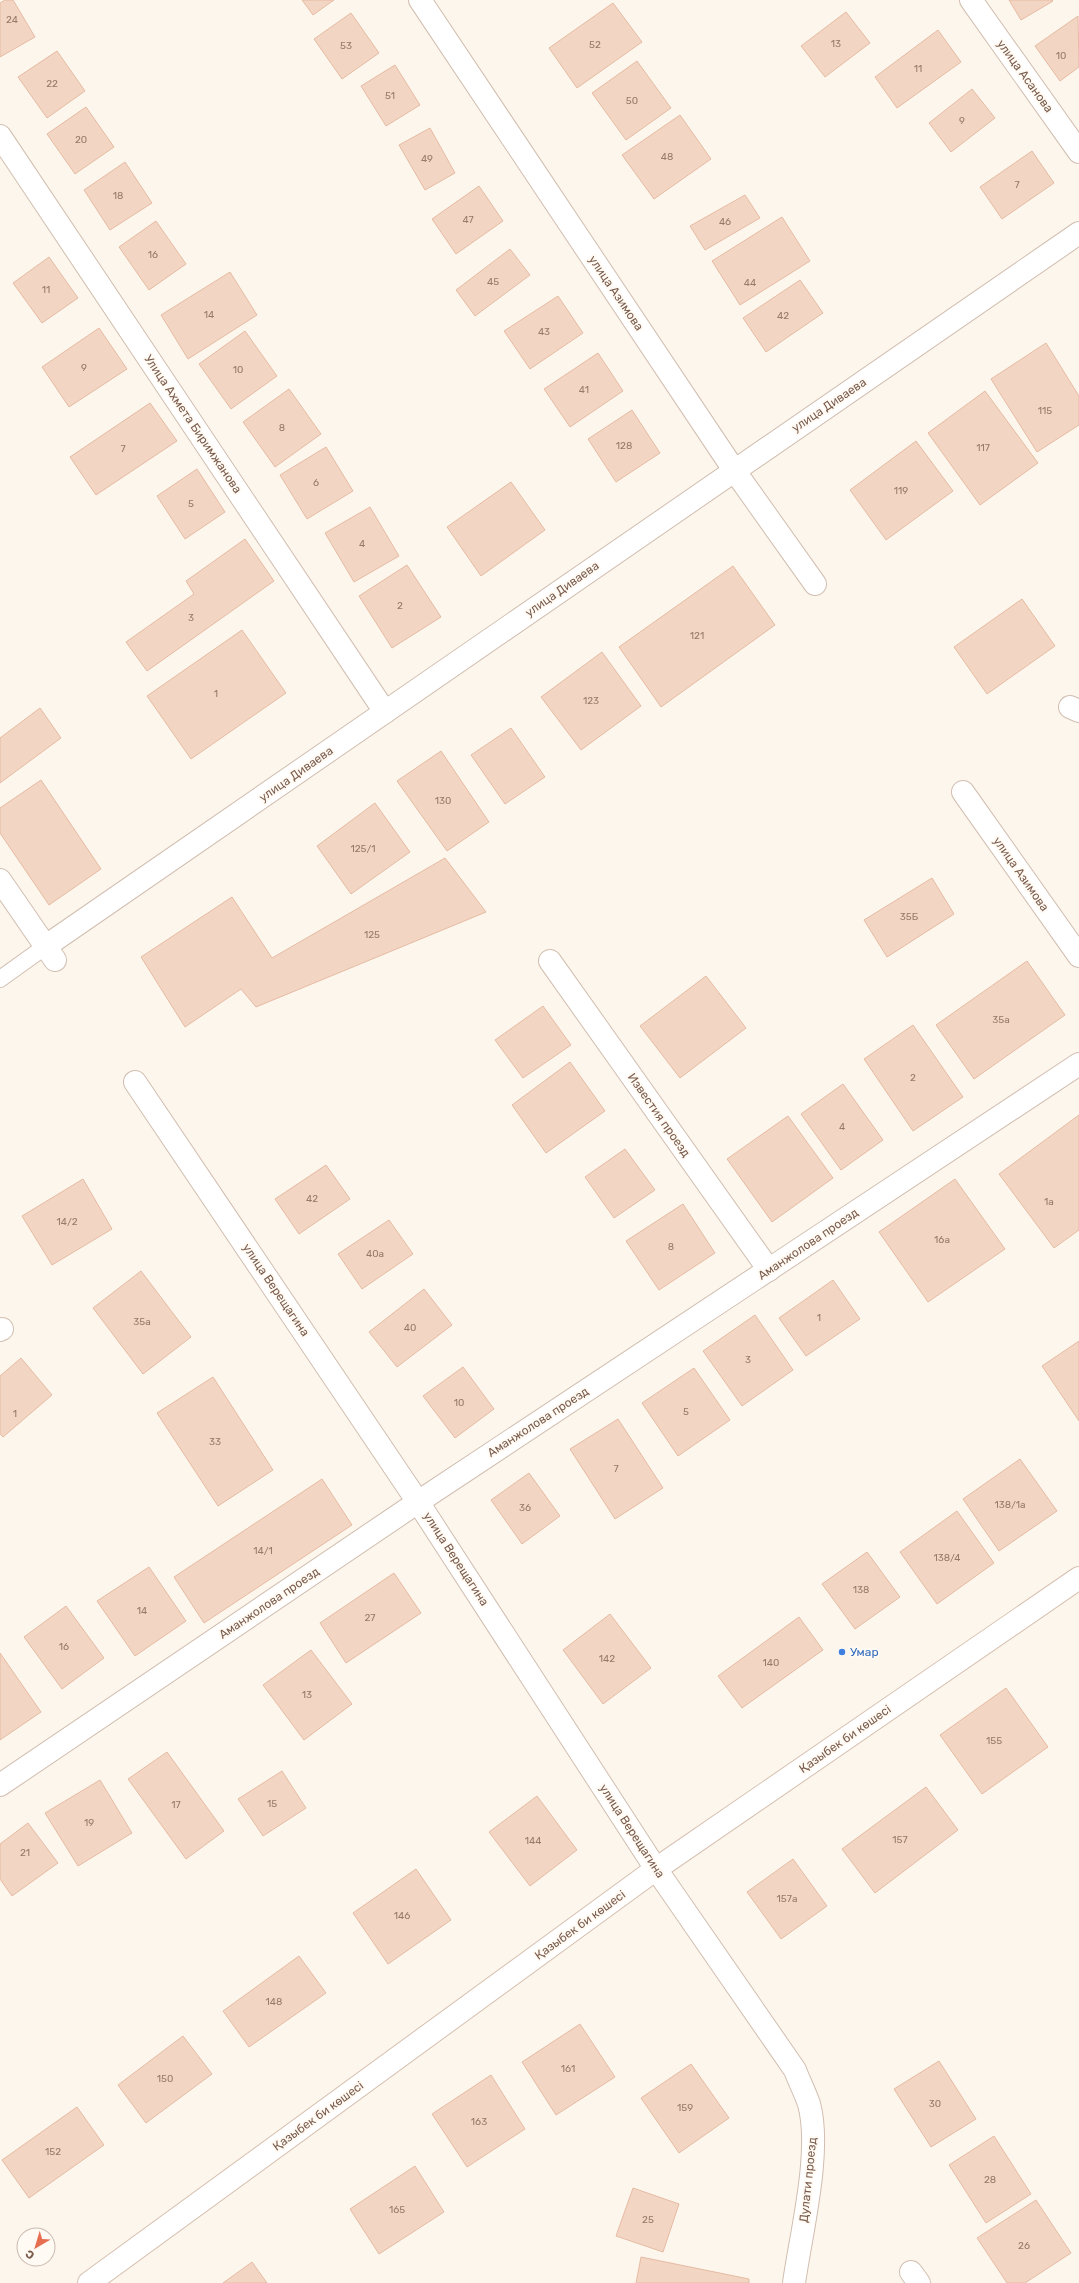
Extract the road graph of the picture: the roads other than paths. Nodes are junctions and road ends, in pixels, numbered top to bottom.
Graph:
1 (420, 0) edge
2 (970, 0) edge
3 (0, 136) edge
4 (1079, 152) edge
5 (1079, 233) edge
6 (734, 470) junction
7 (815, 584) dead end
8 (385, 712) junction
9 (963, 792) dead end
10 (0, 880) edge
11 (50, 953) junction
12 (1079, 956) edge
13 (550, 961) dead end
14 (0, 979) edge
15 (1079, 1064) edge
16 (135, 1082) dead end
17 (769, 1270) junction
18 (418, 1502) junction
19 (1079, 1578) edge
20 (0, 1785) edge
21 (656, 1869) junction
22 (773, 2038) joint
23 (89, 2283) edge
24 (794, 2283) edge

1 - 6 street, улица Азимова
2 - 4 street, улица Асанова
3 - 8 street, Улица Ахмета Биримжанова
5 - 6 street, улица Диваева
6 - 7 street, улица Азимова
6 - 8 street, улица Диваева
8 - 11 street, улица Диваева
9 - 12 street, улица Азимова
10 - 11 street
11 - 14 lane
13 - 17 street, Известия проезд
15 - 17 street, Аманжолова проезд
16 - 18 street, улица Верещагина
17 - 18 street, Аманжолова проезд
18 - 20 street, Аманжолова проезд
18 - 21 street, улица Верещагина
19 - 21 street, Қазыбек би көшесі
21 - 22 street, улица Верещагина
21 - 23 street, Қазыбек би көшесі
22 - 24 street, Дулати проезд

